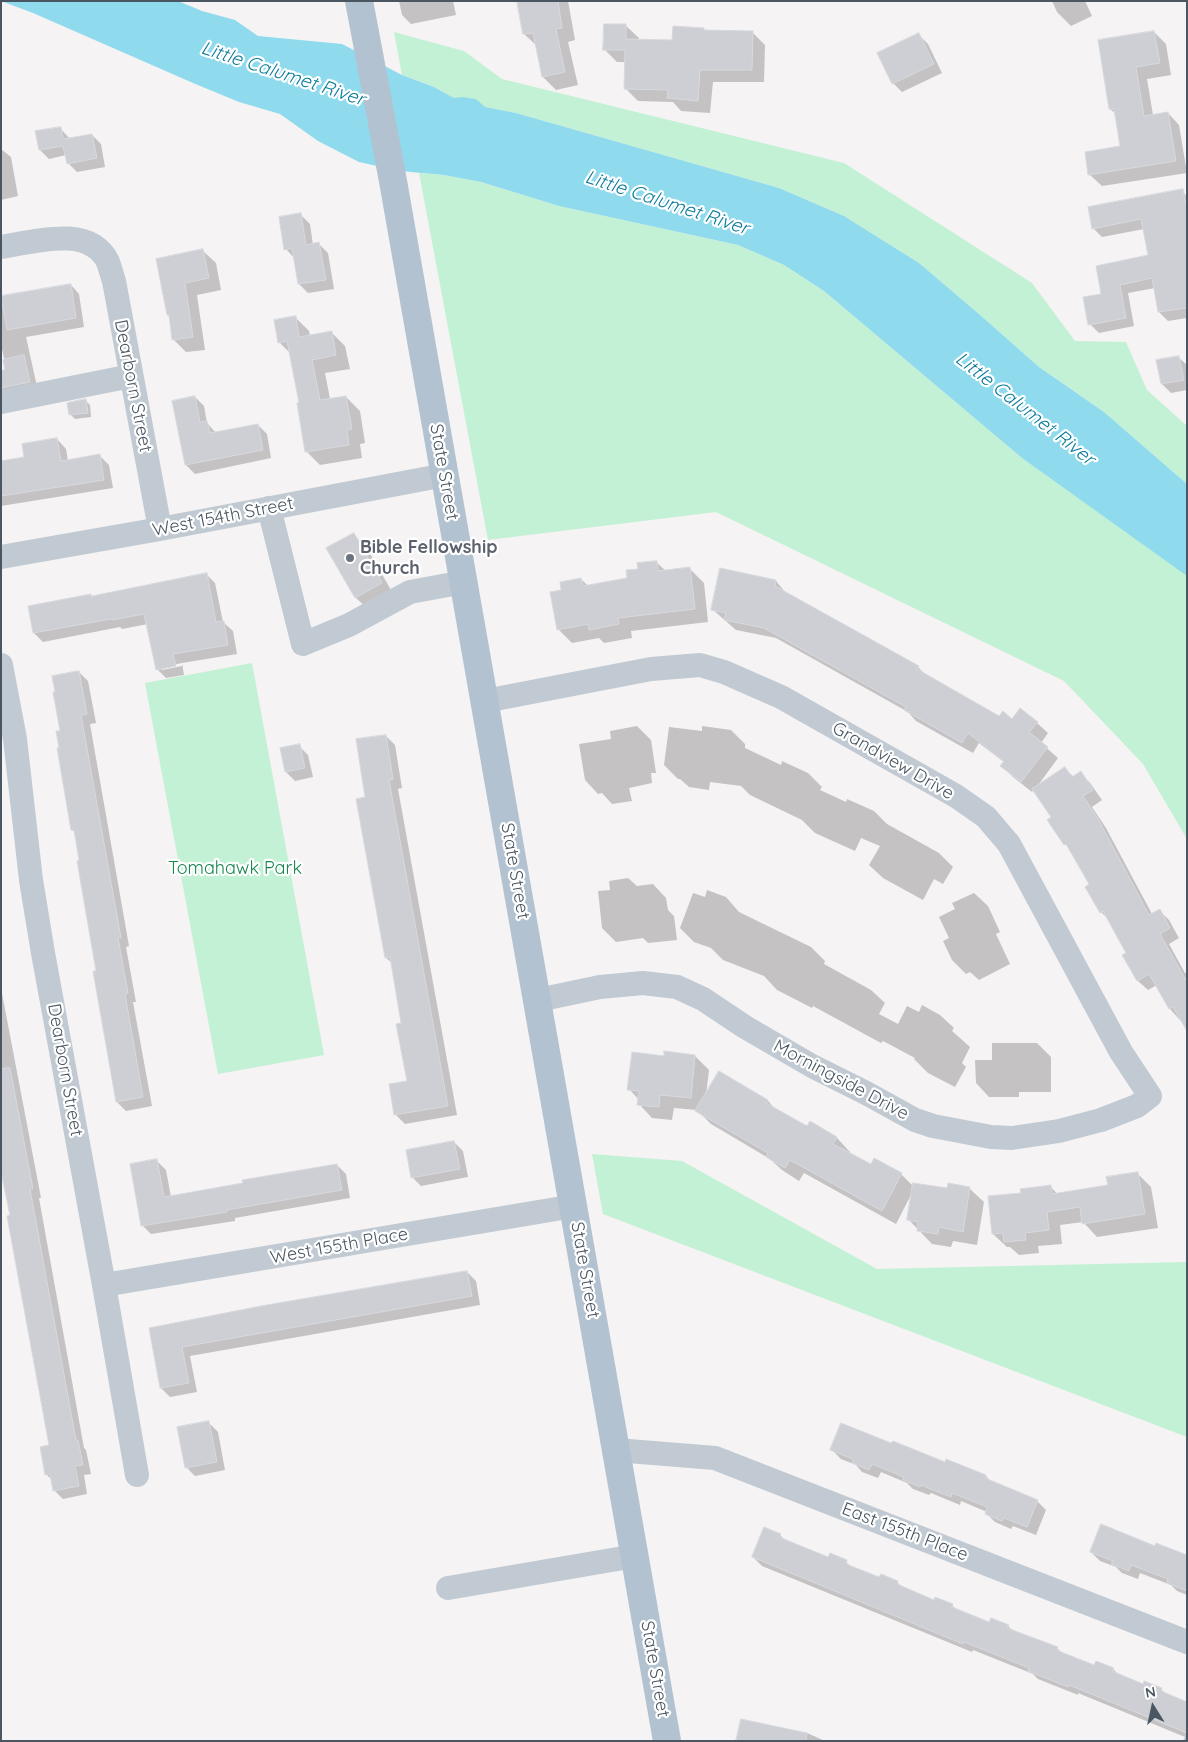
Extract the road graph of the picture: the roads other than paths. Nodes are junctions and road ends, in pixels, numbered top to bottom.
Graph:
1 (360, 9) edge
2 (1, 248) edge
3 (132, 376) junction
4 (1, 402) edge
5 (445, 475) junction
6 (269, 508) junction
7 (160, 529) junction
8 (1, 557) edge
9 (464, 582) junction
10 (1, 664) edge
11 (485, 701) junction
12 (538, 1000) junction
13 (1150, 1096) joint
14 (574, 1206) junction
15 (104, 1286) junction
16 (616, 1450) junction
17 (137, 1475) dead end
18 (635, 1556) junction
19 (448, 1588) dead end
20 (1187, 1642) edge
21 (667, 1741) edge

1 - 5 main road, State Street
2 - 3 street, Dearborn Street
3 - 4 street
3 - 7 street, Dearborn Street
5 - 6 street, West 154th Street
5 - 9 main road, State Street
6 - 7 street, West 154th Street
6 - 9 street
7 - 8 street, West 154th Street
9 - 11 main road, State Street
10 - 15 street, Dearborn Street
11 - 12 main road, State Street
11 - 13 street, Grandview Drive
12 - 13 street, Morningside Drive
12 - 14 main road, State Street
14 - 15 street, West 155th Place
14 - 16 main road, State Street
15 - 17 street, Dearborn Street
16 - 18 main road, State Street
16 - 20 street, East 155th Place
18 - 19 street
18 - 21 main road, State Street

